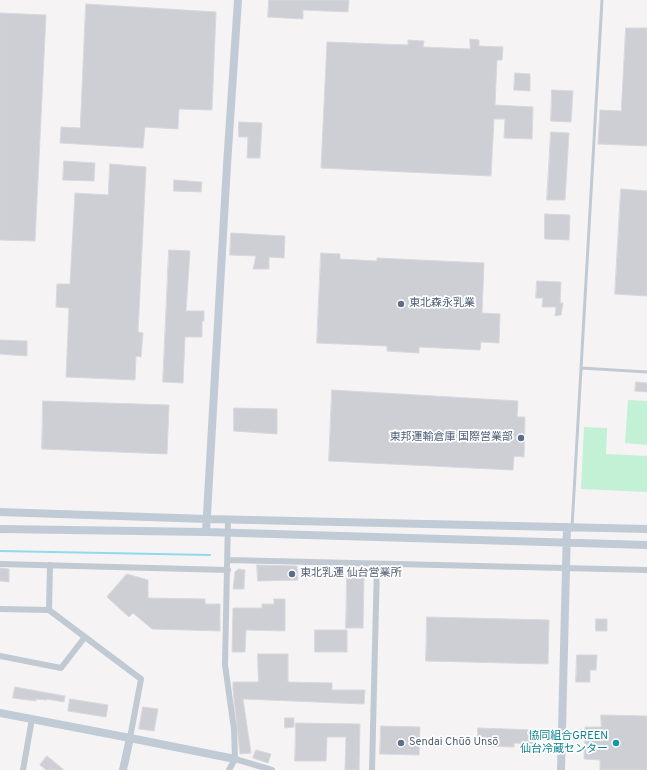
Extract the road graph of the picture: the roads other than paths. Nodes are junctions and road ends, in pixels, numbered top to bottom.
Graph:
1 (238, 0) edge
2 (602, 0) edge
3 (581, 368) junction
4 (647, 372) edge
5 (0, 512) edge
6 (207, 519) junction
7 (228, 519) junction
8 (569, 527) junction
9 (0, 529) edge
10 (647, 529) edge
11 (206, 532) junction
12 (228, 534) junction
13 (566, 543) junction
14 (647, 545) edge
15 (228, 560) junction
16 (0, 564) edge
17 (377, 564) junction
18 (50, 565) junction
19 (566, 568) junction
20 (228, 570) junction
21 (647, 570) edge
22 (0, 609) edge
23 (49, 610) junction
24 (85, 637) junction
25 (0, 656) edge
26 (0, 713) edge
27 (32, 719) junction
28 (130, 738) junction
29 (235, 759) junction
30 (23, 770) edge
31 (123, 770) edge
32 (229, 770) edge
33 (272, 770) edge
34 (372, 770) edge
35 (561, 770) edge

1 - 6 street
2 - 3 lane
3 - 4 lane
3 - 8 lane
5 - 6 street
6 - 7 street
6 - 11 street
7 - 8 street
7 - 12 street
8 - 10 street
8 - 13 street
9 - 11 street
11 - 12 street
12 - 13 street
12 - 15 street
13 - 14 street
13 - 19 street
15 - 17 street
15 - 20 street
16 - 18 street
17 - 19 street
17 - 34 street
18 - 20 street
18 - 23 street
19 - 21 street
19 - 35 street
20 - 29 street
22 - 23 street
23 - 24 street
24 - 25 street
24 - 28 street
26 - 27 street
27 - 28 street
27 - 30 street
28 - 29 street
28 - 31 street
29 - 32 street
29 - 33 street

